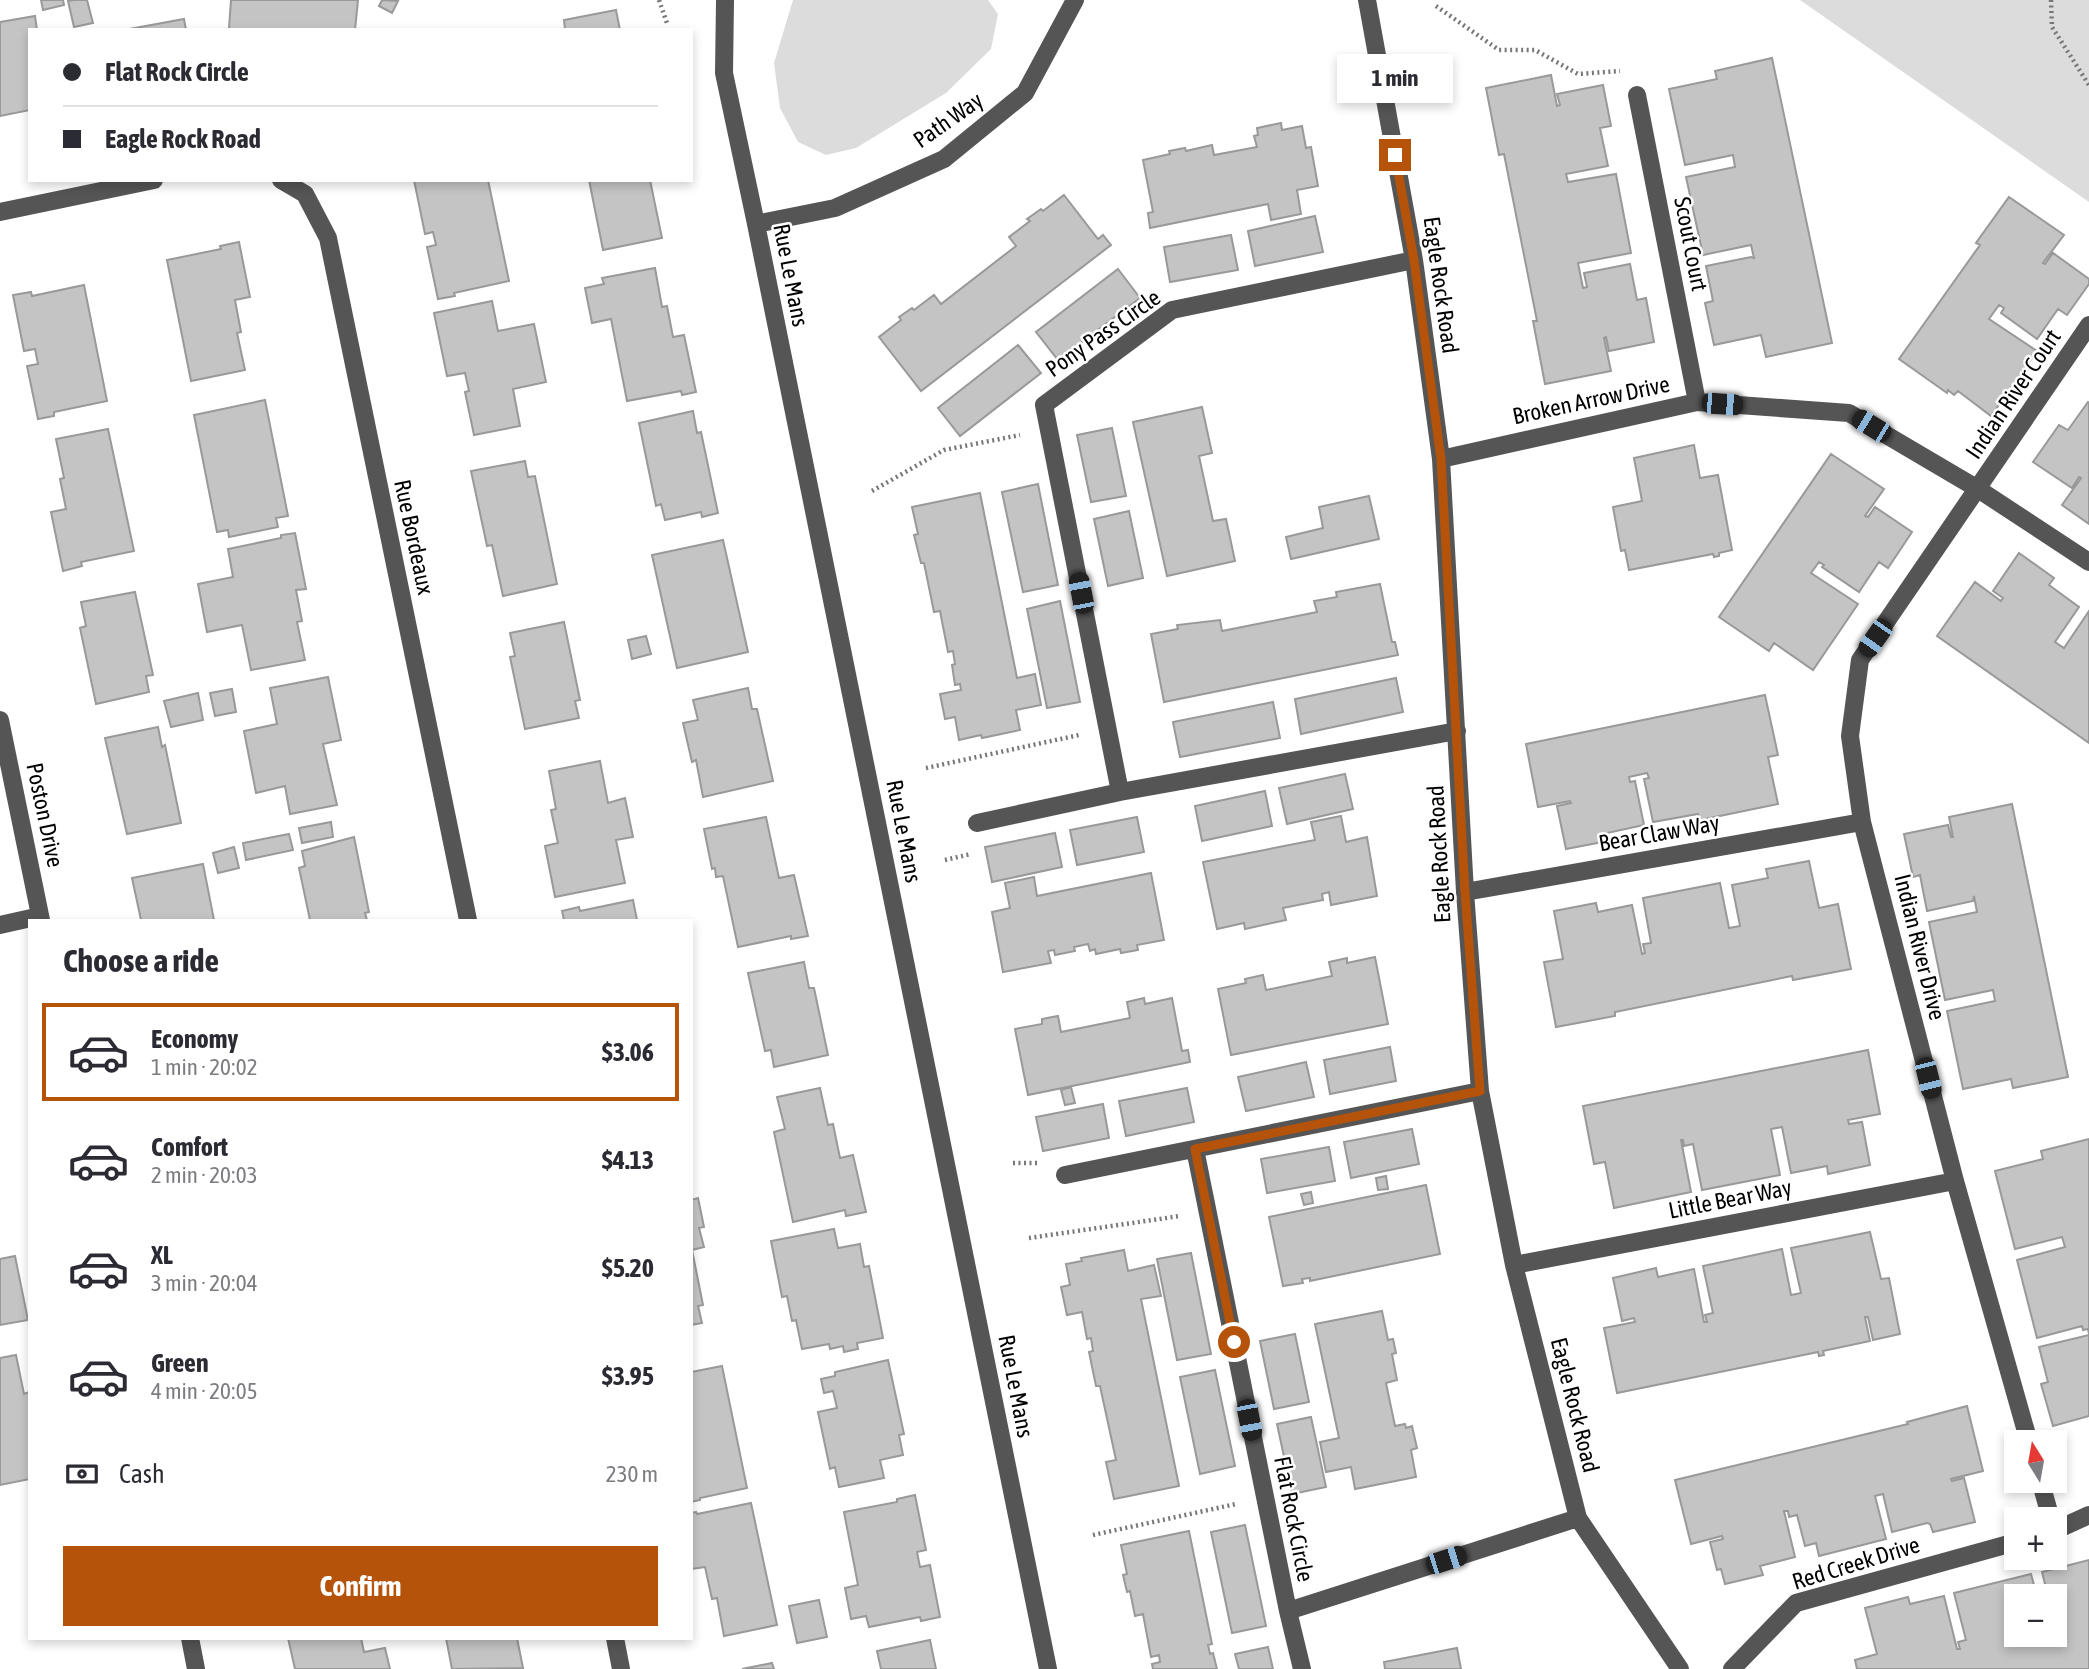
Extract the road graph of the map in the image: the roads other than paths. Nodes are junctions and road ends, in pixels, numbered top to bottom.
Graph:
1 (1075, 0) edge
2 (1367, 0) edge
3 (725, 1) edge
4 (1637, 95) road end
5 (144, 182) edge
6 (284, 182) edge
7 (0, 212) edge
8 (756, 224) junction
9 (1414, 260) junction
10 (2089, 326) edge
11 (1697, 402) junction
12 (1441, 459) junction
13 (1978, 489) junction
14 (2089, 562) edge
15 (0, 720) edge
16 (1457, 731) junction
17 (1121, 792) junction
18 (1862, 822) junction
19 (977, 823) dead end
20 (1465, 892) junction
21 (41, 918) edge
22 (468, 919) edge
23 (28, 920) edge
24 (0, 925) edge
25 (1480, 1091) junction
26 (1195, 1149) junction
27 (1065, 1175) dead end
28 (1955, 1181) junction
29 (1514, 1265) junction
30 (2026, 1430) edge
31 (2089, 1515) edge
32 (1578, 1518) junction
33 (2067, 1525) edge
34 (2004, 1545) edge
35 (1288, 1611) junction
36 (190, 1640) edge
37 (615, 1640) edge
38 (196, 1669) edge
39 (621, 1669) edge
40 (1048, 1669) edge
41 (1302, 1669) edge
42 (1680, 1669) edge
43 (1732, 1669) edge

1 - 8 street, Path Way
2 - 9 street, Eagle Rock Road
3 - 8 street, Rue Le Mans
4 - 11 street, Scout Court
5 - 7 street
6 - 22 street, Rue Bordeaux
8 - 40 street, Rue Le Mans
9 - 12 street, Eagle Rock Road
9 - 17 street, Pony Pass Circle
10 - 13 street, Indian River Court
11 - 12 street, Broken Arrow Drive
11 - 13 street, Broken Arrow Drive
12 - 16 street, Eagle Rock Road
13 - 14 street, Broken Arrow Drive
13 - 18 street, Indian River Drive
15 - 21 street, Poston Drive
16 - 17 street
16 - 20 street, Eagle Rock Road
17 - 19 street
18 - 20 street, Bear Claw Way
18 - 28 street, Indian River Drive
20 - 25 street, Eagle Rock Road
23 - 24 street
25 - 26 street
25 - 29 street, Eagle Rock Road
26 - 27 street
26 - 35 street, Flat Rock Circle
28 - 29 street, Little Bear Way
28 - 30 street, Indian River Drive
29 - 32 street, Eagle Rock Road
31 - 33 street
32 - 35 street, Flat Rock Circle
32 - 42 street, Eagle Rock Road
34 - 43 street, Red Creek Drive
35 - 41 street, Flat Rock Circle
36 - 38 street
37 - 39 street

